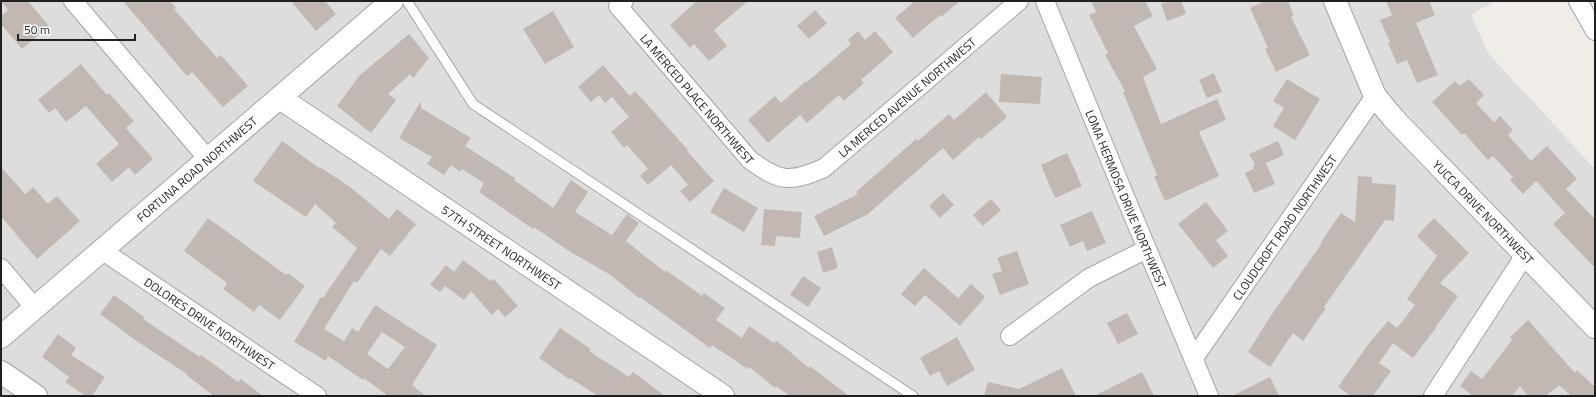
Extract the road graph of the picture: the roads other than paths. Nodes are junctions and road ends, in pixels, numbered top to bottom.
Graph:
1 (73, 1) edge
2 (392, 1) edge
3 (406, 1) edge
4 (1019, 1) edge
5 (1045, 1) edge
6 (1335, 1) edge
7 (1578, 1) edge
8 (621, 3) edge
9 (1595, 31) edge
10 (1375, 96) junction
11 (280, 98) junction
12 (208, 159) junction
13 (787, 179) joint
14 (1147, 249) junction
15 (103, 251) junction
16 (1525, 255) junction
17 (1, 268) edge
18 (35, 308) junction
19 (1595, 327) edge
20 (1010, 336) dead end
21 (1, 337) edge
22 (1194, 358) junction
23 (1, 372) edge
24 (36, 396) edge
25 (317, 396) edge
26 (723, 396) edge
27 (913, 396) edge
28 (1209, 396) edge
29 (1433, 396) edge

1 - 12 street
2 - 11 street, FORTUNA ROAD NORTHWEST
3 - 27 lane
4 - 13 street, LA MERCED AVENUE NORTHWEST
5 - 14 street, LOMA HERMOSA DRIVE NORTHWEST
6 - 10 street, YUCCA DRIVE NORTHWEST
7 - 9 street
8 - 13 street, LA MERCED PLACE NORTHWEST
10 - 16 street, YUCCA DRIVE NORTHWEST
10 - 22 street, CLOUDCROFT ROAD NORTHWEST
11 - 12 street, FORTUNA ROAD NORTHWEST
11 - 26 street, 57TH STREET NORTHWEST
12 - 15 street, FORTUNA ROAD NORTHWEST
14 - 20 street
14 - 22 street, LOMA HERMOSA DRIVE NORTHWEST
15 - 18 street, FORTUNA ROAD NORTHWEST
15 - 25 street, DOLORES DRIVE NORTHWEST
16 - 19 street, YUCCA DRIVE NORTHWEST
16 - 29 street
17 - 18 street
18 - 21 street, FORTUNA ROAD NORTHWEST
22 - 28 street, LOMA HERMOSA DRIVE NORTHWEST
23 - 24 street

